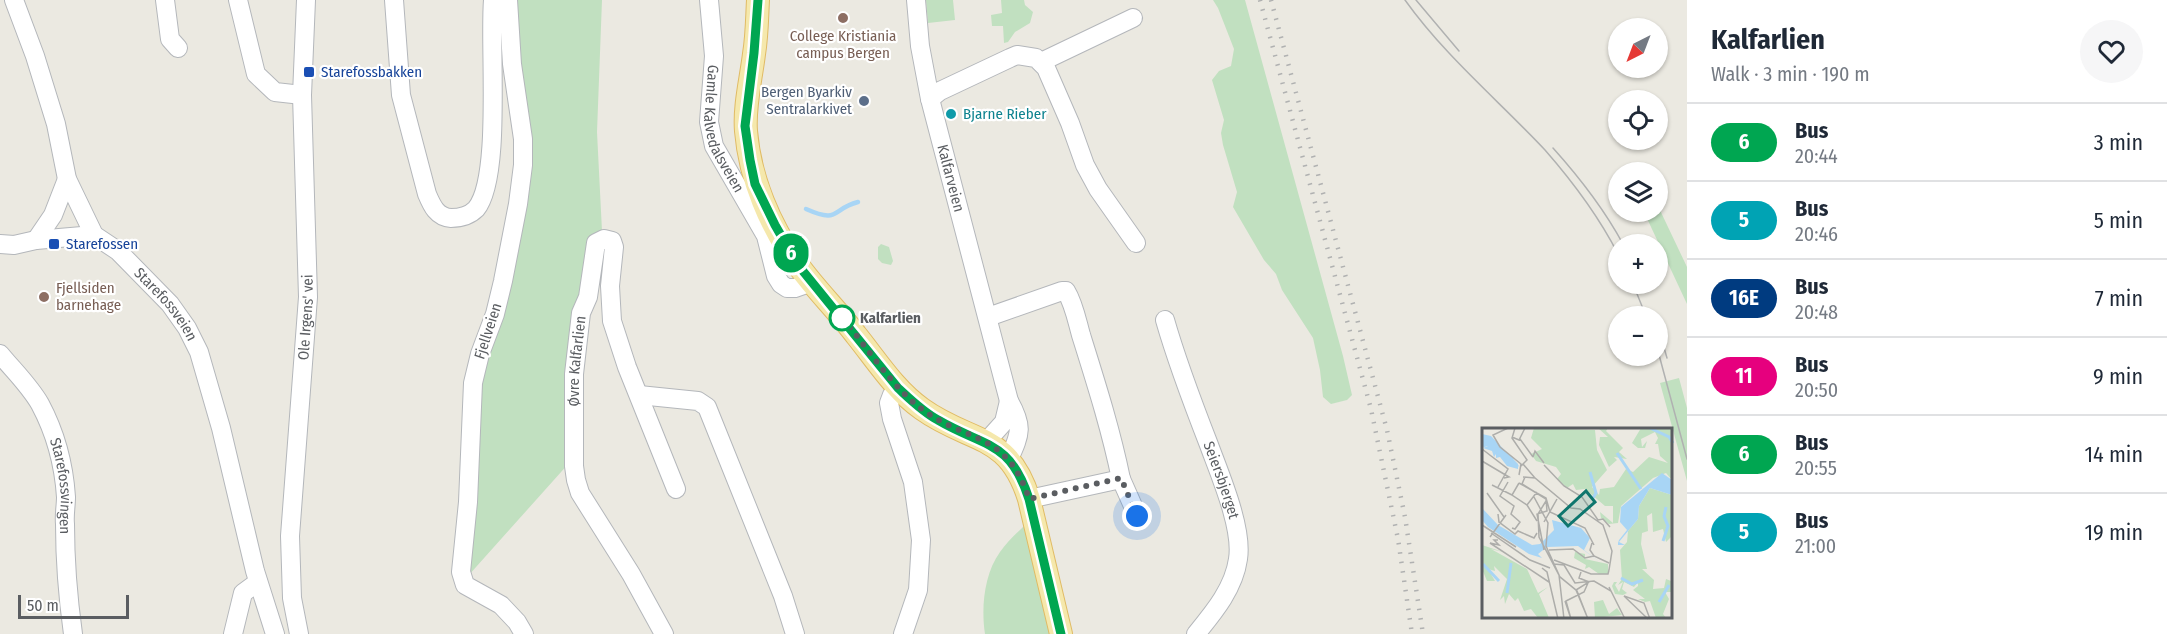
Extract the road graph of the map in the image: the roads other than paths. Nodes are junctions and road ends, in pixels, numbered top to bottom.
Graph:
1 (14, 0) edge
2 (165, 0) edge
3 (238, 0) edge
4 (306, 0) edge
5 (394, 0) edge
6 (493, 0) edge
7 (508, 0) edge
8 (709, 0) edge
9 (758, 0) edge
10 (916, 0) edge
11 (1133, 18) dead end
12 (178, 48) dead end
13 (1041, 62) junction
14 (302, 95) junction
15 (930, 99) junction
16 (67, 180) junction
17 (94, 236) junction
18 (36, 240) junction
19 (1136, 243) dead end
20 (0, 244) edge
21 (812, 282) junction
22 (988, 317) junction
23 (1165, 320) dead end
24 (0, 354) edge
25 (898, 388) junction
26 (639, 395) junction
27 (1010, 401) junction
28 (986, 442) junction
29 (1009, 459) junction
30 (1121, 478) junction
31 (676, 489) dead end
32 (1029, 499) junction
33 (1137, 516) dead end
34 (258, 582) junction
35 (73, 634) edge
36 (233, 634) edge
37 (275, 634) edge
38 (299, 634) edge
39 (524, 634) edge
40 (664, 634) edge
41 (795, 634) edge
42 (903, 634) edge
43 (1061, 634) edge
44 (1196, 634) edge

1 - 16 street
2 - 12 street
3 - 14 street
4 - 14 street, Ole Irgens' vei
5 - 6 street
7 - 39 street, Fjellveien
8 - 21 street, Gamle Kalvedalsveien
9 - 21 main road
10 - 15 street, Kalfarveien
11 - 13 street
13 - 15 street
13 - 19 street
14 - 38 street, Ole Irgens' vei
15 - 22 street, Kalfarveien
16 - 17 street
16 - 18 street
17 - 18 street
17 - 34 street, Starefossveien
18 - 20 street
21 - 25 main road
22 - 27 street, Kalfarveien
22 - 30 street
23 - 44 street, Seiersbjerget
24 - 35 street, Starefossvingen
25 - 28 main road
25 - 42 street
26 - 31 street, Øvre Kalfarlien
26 - 40 street, Øvre Kalfarlien
26 - 41 street
27 - 28 street
27 - 29 street, Kalfarveien
28 - 29 main road
29 - 32 main road
30 - 32 street
30 - 33 street
32 - 43 main road
34 - 36 street
34 - 37 street, Starefossveien

